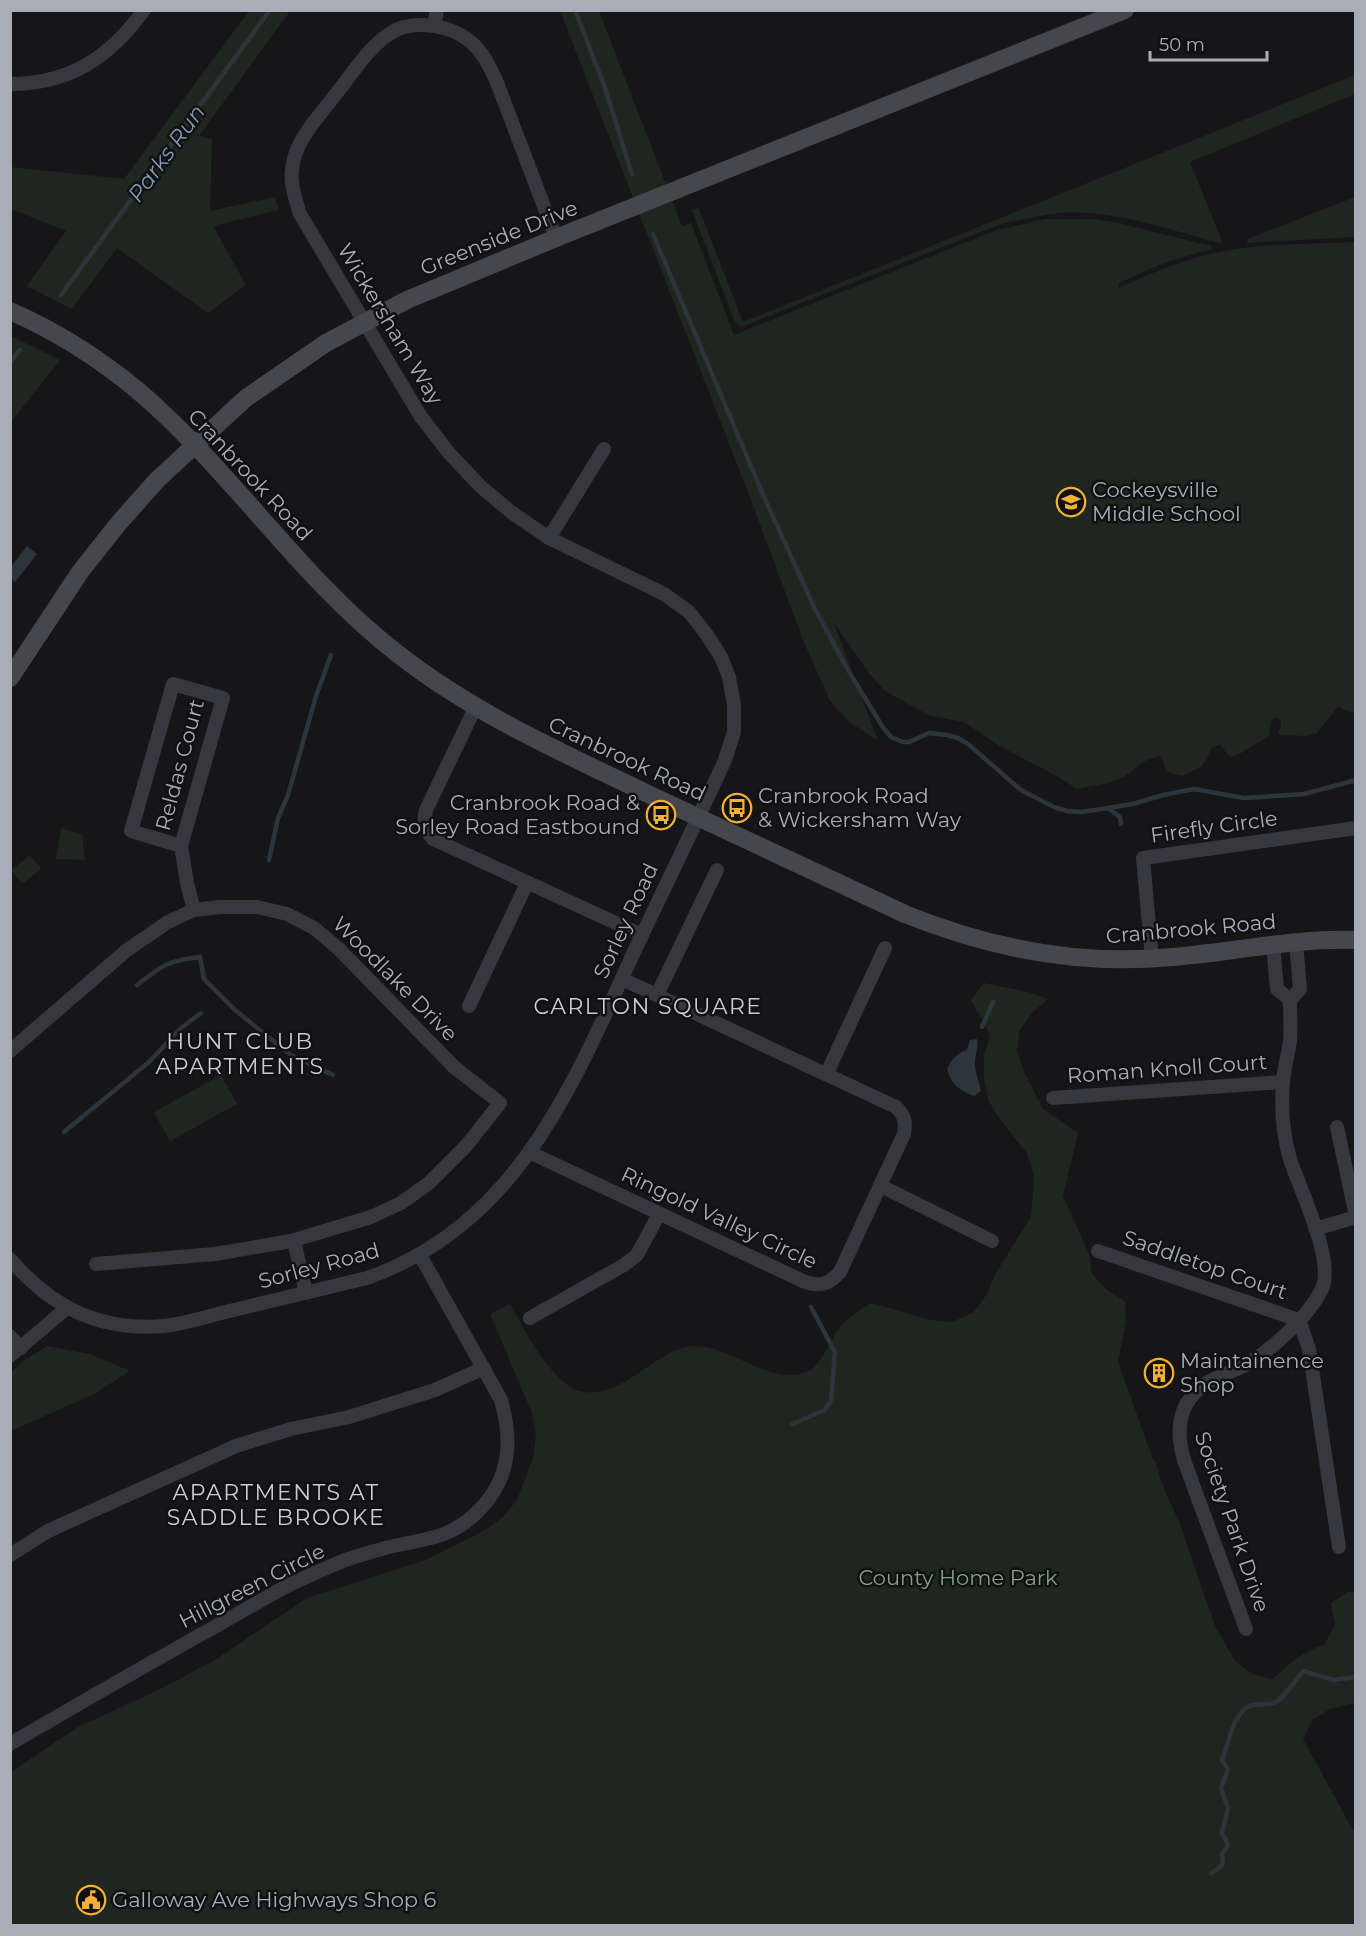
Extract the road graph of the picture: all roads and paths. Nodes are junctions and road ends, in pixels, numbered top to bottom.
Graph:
1 (144, 10) edge
2 (437, 10) edge
3 (1125, 10) edge
4 (434, 26) junction
5 (10, 84) edge
6 (556, 238) junction
7 (10, 311) edge
8 (364, 322) junction
9 (193, 445) junction
10 (604, 449) dead end
11 (549, 538) junction
12 (10, 678) edge
13 (475, 708) junction
14 (698, 817) junction
15 (1356, 828) edge
16 (181, 846) junction
17 (717, 870) dead end
18 (527, 883) junction
19 (194, 910) junction
20 (642, 935) junction
21 (1356, 940) edge
22 (1296, 942) junction
23 (1273, 945) junction
24 (885, 948) dead end
25 (1152, 959) junction
26 (622, 979) junction
27 (657, 995) junction
28 (1290, 1000) junction
29 (469, 1006) dead end
30 (10, 1051) edge
31 (827, 1073) junction
32 (1283, 1082) junction
33 (1053, 1098) dead end
34 (1337, 1127) dead end
35 (531, 1153) junction
36 (881, 1186) junction
37 (659, 1214) junction
38 (1356, 1216) edge
39 (1315, 1229) junction
40 (294, 1241) junction
41 (992, 1241) dead end
42 (1098, 1251) dead end
43 (420, 1255) junction
44 (10, 1259) edge
45 (96, 1264) dead end
46 (306, 1293) junction
47 (67, 1308) junction
48 (530, 1318) dead end
49 (1299, 1320) junction
50 (10, 1336) edge
51 (16, 1352) edge
52 (484, 1368) junction
53 (1339, 1547) dead end
54 (10, 1555) edge
55 (1246, 1629) dead end
56 (10, 1744) edge

1 - 5 street
2 - 4 street
3 - 6 street, Greenside Drive
4 - 6 street, Wickersham Way
4 - 8 street, Wickersham Way
6 - 8 street, Greenside Drive
7 - 9 street, Cranbrook Road
8 - 9 street, Greenside Drive
8 - 11 street, Wickersham Way
9 - 12 street, Greenside Drive
9 - 13 street, Cranbrook Road
10 - 11 street
11 - 14 street, Wickersham Way
13 - 14 street, Cranbrook Road
13 - 18 street
14 - 20 street, Sorley Road
14 - 25 street, Cranbrook Road
15 - 25 street, Firefly Circle
16 - 16 street, Reldas Court
16 - 19 street, Reldas Court
17 - 27 street
18 - 20 street
18 - 29 street
19 - 30 street, Woodlake Drive
19 - 40 street, Woodlake Drive
20 - 26 street, Sorley Road
21 - 22 street, Cranbrook Road
22 - 23 street, Cranbrook Road
22 - 28 street
23 - 25 street, Cranbrook Road
23 - 28 street
24 - 31 street
26 - 27 street, Ringold Valley Circle
26 - 35 street, Sorley Road
27 - 31 street, Ringold Valley Circle
28 - 32 street, Society Park Drive
31 - 36 street, Ringold Valley Circle
32 - 33 street, Roman Knoll Court
32 - 39 street, Society Park Drive
34 - 38 street
35 - 37 street, Ringold Valley Circle
35 - 43 street, Sorley Road
36 - 37 street, Ringold Valley Circle
36 - 41 street
37 - 48 street
38 - 39 street
39 - 49 street, Society Park Drive
40 - 45 street
40 - 46 street
42 - 49 street, Saddletop Court
43 - 46 street, Sorley Road
43 - 52 street, Hillgreen Circle
44 - 47 street, Sorley Road
46 - 47 street, Sorley Road
47 - 51 street
49 - 53 street
49 - 55 street, Society Park Drive
50 - 51 street
52 - 54 street
52 - 56 street, Hillgreen Circle

